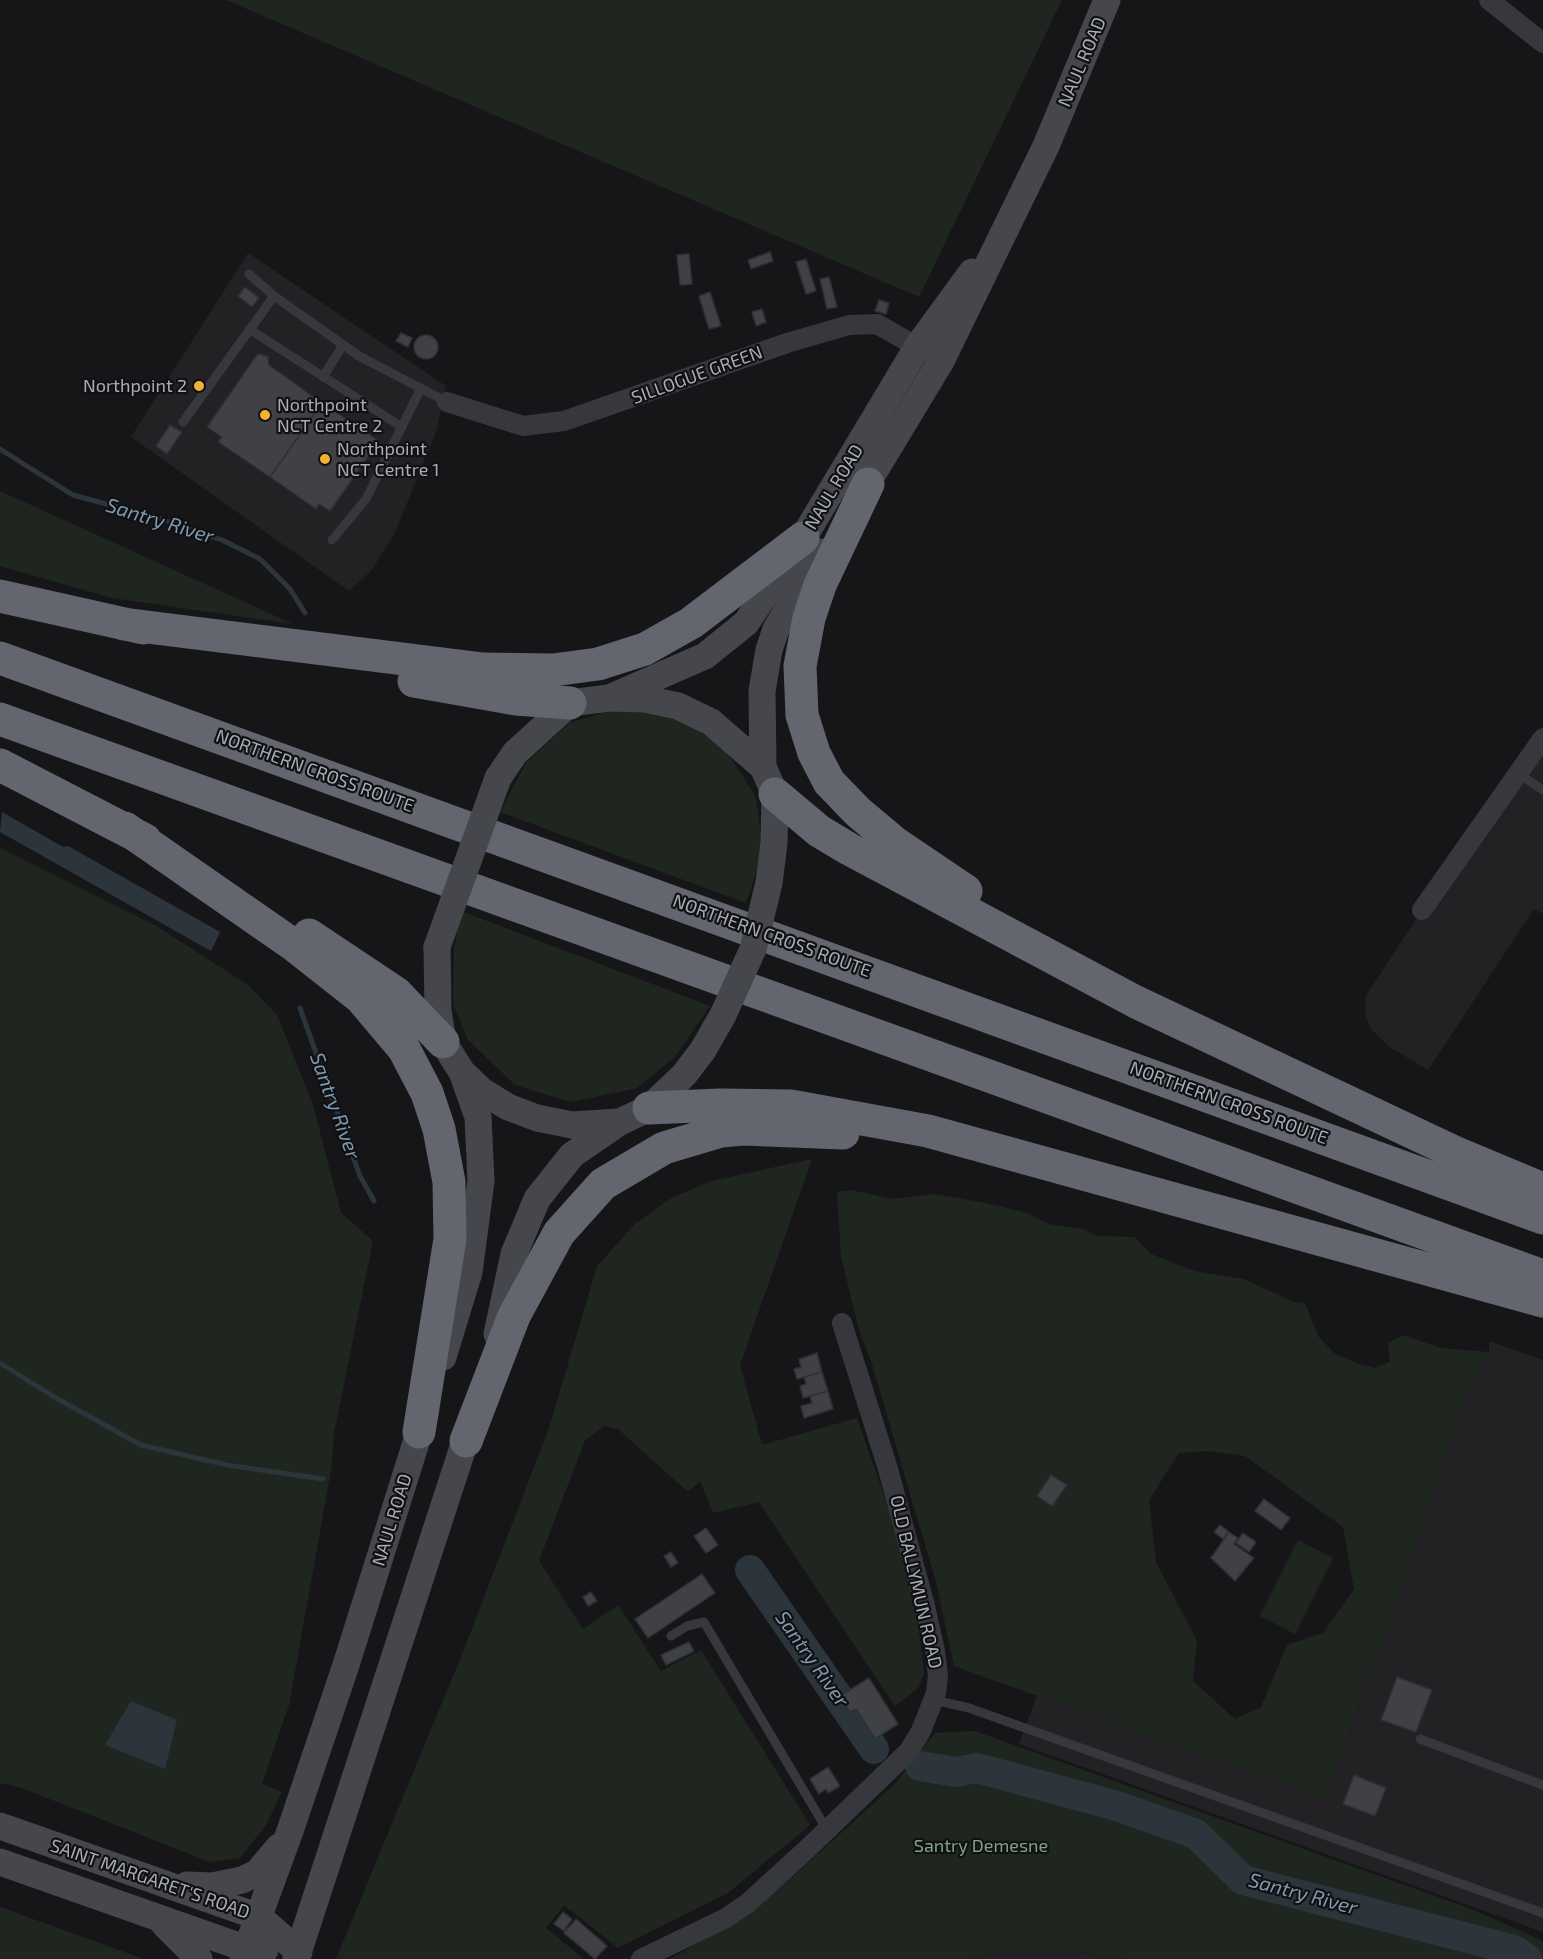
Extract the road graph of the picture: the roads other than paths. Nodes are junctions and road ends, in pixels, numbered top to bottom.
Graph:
1 (1107, 0) edge
2 (1489, 0) edge
3 (1543, 43) edge
4 (1010, 221) junction
5 (249, 274) dead end
6 (274, 296) junction
7 (249, 329) junction
8 (343, 345) junction
9 (918, 346) junction
10 (941, 361) junction
11 (323, 377) junction
12 (420, 390) junction
13 (447, 402) joint
14 (183, 422) dead end
15 (402, 427) junction
16 (868, 484) junction
17 (803, 538) junction
18 (332, 540) dead end
19 (0, 596) edge
20 (123, 624) junction
21 (0, 658) edge
22 (609, 698) junction
23 (570, 703) junction
24 (0, 719) edge
25 (1543, 738) edge
26 (0, 765) edge
27 (1519, 774) junction
28 (769, 781) junction
29 (1543, 790) edge
30 (126, 828) junction
31 (1422, 910) dead end
32 (1136, 1002) junction
33 (443, 1041) junction
34 (462, 1072) junction
35 (649, 1108) junction
36 (620, 1122) junction
37 (1042, 1163) junction
38 (1543, 1189) edge
39 (1543, 1218) edge
40 (1543, 1276) edge
41 (1543, 1301) edge
42 (843, 1323) dead end
43 (419, 1432) junction
44 (466, 1441) junction
45 (671, 1636) dead end
46 (934, 1700) junction
47 (1419, 1739) dead end
48 (1543, 1785) edge
49 (0, 1826) edge
50 (827, 1830) junction
51 (290, 1831) junction
52 (0, 1862) edge
53 (162, 1883) junction
54 (1543, 1913) edge
55 (156, 1917) junction
56 (259, 1917) junction
57 (245, 1954) edge
58 (298, 1955) edge
59 (199, 1959) edge
60 (641, 1959) edge

1 - 4 main road, NAUL ROAD
2 - 3 street
4 - 9 main road, NAUL ROAD
4 - 10 main road, NAUL ROAD
5 - 6 lane
6 - 7 lane
6 - 8 lane
7 - 11 lane
7 - 14 lane
8 - 11 lane
8 - 12 lane
9 - 10 street, SILLOGUE GREEN
9 - 13 street, SILLOGUE GREEN
9 - 17 main road, NAUL ROAD
10 - 16 main road, NAUL ROAD
11 - 15 lane
12 - 13 lane
12 - 15 lane
15 - 18 lane
16 - 28 main road, NAUL ROAD
16 - 32 highway
17 - 20 highway
17 - 22 main road, NAUL ROAD
19 - 20 highway
20 - 23 highway
21 - 39 highway, NORTHERN CROSS ROUTE
22 - 23 main road
22 - 28 main road
23 - 33 main road, bridge
24 - 40 highway
25 - 27 street
26 - 30 highway
27 - 29 lane
27 - 31 street
28 - 32 highway
28 - 35 main road, NAUL ROAD, bridge
30 - 33 highway
30 - 43 highway
32 - 38 highway
33 - 34 main road
34 - 36 main road
34 - 43 main road, NAUL ROAD
35 - 36 main road, NAUL ROAD
35 - 37 highway
36 - 44 main road
37 - 41 highway
37 - 44 highway
42 - 46 street, OLD BALLYMUN ROAD
43 - 51 main road, NAUL ROAD
44 - 58 main road
45 - 50 lane
46 - 50 street, OLD BALLYMUN ROAD
46 - 54 lane
47 - 48 lane
49 - 53 main road, SAINT MARGARET'S ROAD
50 - 60 street, OLD BALLYMUN ROAD
51 - 53 main road
51 - 56 main road, NAUL ROAD
52 - 55 main road, SAINT MARGARET'S ROAD
53 - 56 main road, SAINT MARGARET'S ROAD
55 - 57 main road, SAINT MARGARET'S ROAD
55 - 59 main road
56 - 57 main road, NAUL ROAD
56 - 58 main road, SAINT MARGARET'S ROAD
57 - 58 main road, SAINT MARGARET'S ROAD

